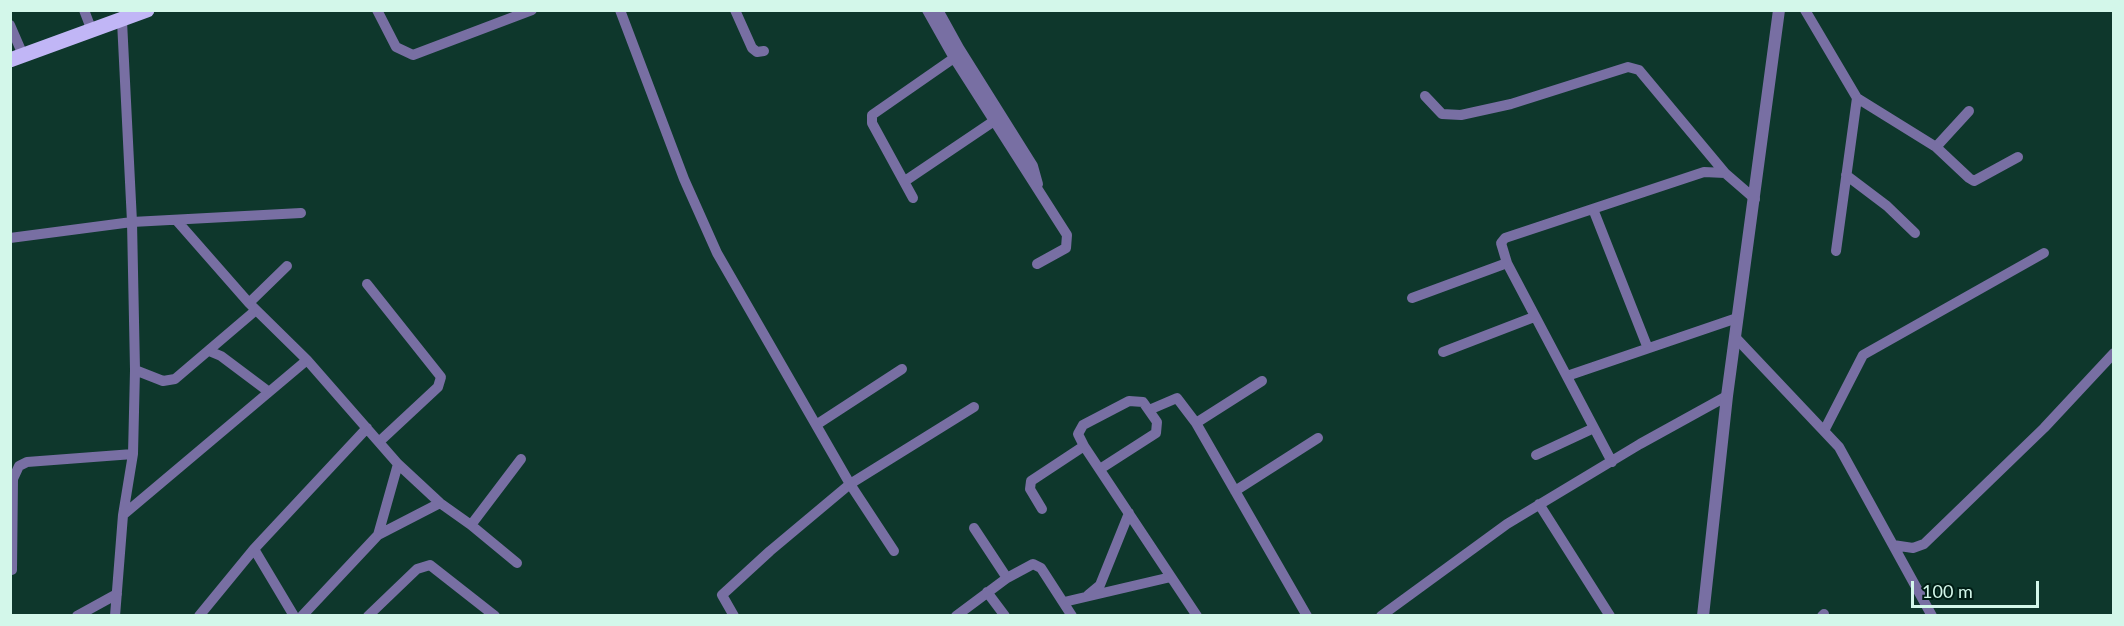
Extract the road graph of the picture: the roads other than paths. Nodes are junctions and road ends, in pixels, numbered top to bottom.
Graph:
1 (84, 10) edge
2 (377, 10) edge
3 (532, 10) edge
4 (620, 10) edge
5 (735, 10) edge
6 (927, 10) edge
7 (938, 10) edge
8 (1779, 10) edge
9 (1805, 10) edge
10 (141, 12) edge
11 (122, 21) junction
12 (10, 25) edge
13 (92, 31) junction
14 (764, 51) dead end
15 (17, 58) edge
16 (954, 58) junction
17 (1425, 96) dead end
18 (1857, 98) junction
19 (1968, 111) dead end
20 (994, 121) junction
21 (1936, 147) junction
22 (2018, 157) dead end
23 (1725, 173) junction
24 (1846, 175) junction
25 (905, 181) junction
26 (1038, 189) junction
27 (913, 198) dead end
28 (1755, 199) junction
29 (1593, 209) junction
30 (301, 213) dead end
31 (177, 220) junction
32 (132, 222) junction
33 (1915, 233) dead end
34 (10, 238) edge
35 (1836, 251) dead end
36 (2044, 253) dead end
37 (1507, 263) junction
38 (1037, 264) dead end
39 (287, 266) dead end
40 (367, 284) dead end
41 (1412, 298) dead end
42 (252, 306) junction
43 (1534, 317) junction
44 (1737, 318) junction
45 (1736, 337) junction
46 (1647, 346) junction
47 (210, 351) junction
48 (1443, 352) dead end
49 (2114, 354) edge
50 (307, 360) junction
51 (135, 369) junction
52 (902, 369) dead end
53 (1567, 376) junction
54 (1262, 381) dead end
55 (269, 392) junction
56 (1727, 396) junction
57 (974, 407) dead end
58 (1149, 410) junction
59 (1196, 423) junction
60 (816, 425) junction
61 (367, 428) junction
62 (1594, 428) junction
63 (1825, 429) junction
64 (1318, 438) dead end
65 (380, 441) junction
66 (1084, 446) junction
67 (133, 454) junction
68 (1536, 455) dead end
69 (521, 459) dead end
70 (1612, 462) junction
71 (398, 464) junction
72 (1100, 469) junction
73 (850, 484) junction
74 (1235, 491) junction
75 (440, 503) junction
76 (1539, 504) junction
77 (1042, 509) dead end
78 (1129, 513) junction
79 (123, 515) junction
80 (471, 525) junction
81 (974, 528) dead end
82 (378, 535) junction
83 (1893, 544) junction
84 (254, 549) junction
85 (894, 551) dead end
86 (517, 563) dead end
87 (12, 570) edge
88 (1171, 577) junction
89 (1007, 578) junction
90 (987, 592) junction
91 (117, 594) junction
92 (1088, 595) junction
93 (1064, 602) junction
94 (77, 615) edge
95 (115, 615) edge
96 (199, 615) edge
97 (294, 615) edge
98 (302, 615) edge
99 (368, 615) edge
100 (495, 615) edge
101 (734, 615) edge
102 (956, 615) edge
103 (1005, 615) edge
104 (1072, 615) edge
105 (1197, 615) edge
106 (1307, 615) edge
107 (1381, 615) edge
108 (1610, 615) edge
109 (1703, 615) edge
110 (1932, 615) edge

1 - 13 street
2 - 3 street
4 - 60 street
5 - 14 street
6 - 16 street
7 - 26 street
8 - 28 street
9 - 18 street
10 - 11 main road
11 - 13 main road
11 - 32 street
12 - 15 street
13 - 15 main road
16 - 20 street
16 - 25 street
17 - 23 street
18 - 21 street
18 - 24 street
19 - 21 street
20 - 25 street
20 - 26 street
21 - 22 street
23 - 28 street
23 - 29 street
24 - 33 street
24 - 35 street
25 - 27 street
26 - 38 street
28 - 44 street
29 - 37 street
29 - 46 street
30 - 31 street
31 - 32 street
31 - 42 street
32 - 34 street
32 - 51 street
36 - 63 street
37 - 41 street
37 - 43 street
39 - 42 street
40 - 65 street
42 - 47 street
42 - 50 street
43 - 48 street
43 - 53 street
44 - 45 street
44 - 46 street
45 - 56 street
45 - 63 street
46 - 53 street
47 - 51 street
47 - 55 street
49 - 83 street
50 - 55 street
50 - 61 street
51 - 67 street
52 - 60 street
53 - 62 street
54 - 59 street
55 - 79 street
56 - 70 street
56 - 109 street
57 - 73 street
58 - 59 street
58 - 66 street
58 - 72 street
59 - 74 street
60 - 73 street
61 - 65 street
61 - 84 street
62 - 68 street
62 - 70 street
63 - 83 street
64 - 74 street
65 - 71 street
66 - 72 street
66 - 77 street
67 - 79 street
67 - 87 street
69 - 80 street
70 - 76 street
71 - 75 street
71 - 82 street
72 - 78 street
73 - 85 street
73 - 101 street
74 - 106 street
75 - 80 street
75 - 82 street
76 - 107 street
76 - 108 street
78 - 88 street
78 - 92 street
79 - 91 street
80 - 86 street
81 - 89 street
82 - 98 street
83 - 110 street
84 - 96 street
84 - 97 street
88 - 92 street
88 - 105 street
89 - 90 street
89 - 93 street
90 - 102 street
90 - 103 street
91 - 94 street
91 - 95 street
92 - 93 street
93 - 104 street
99 - 100 street

